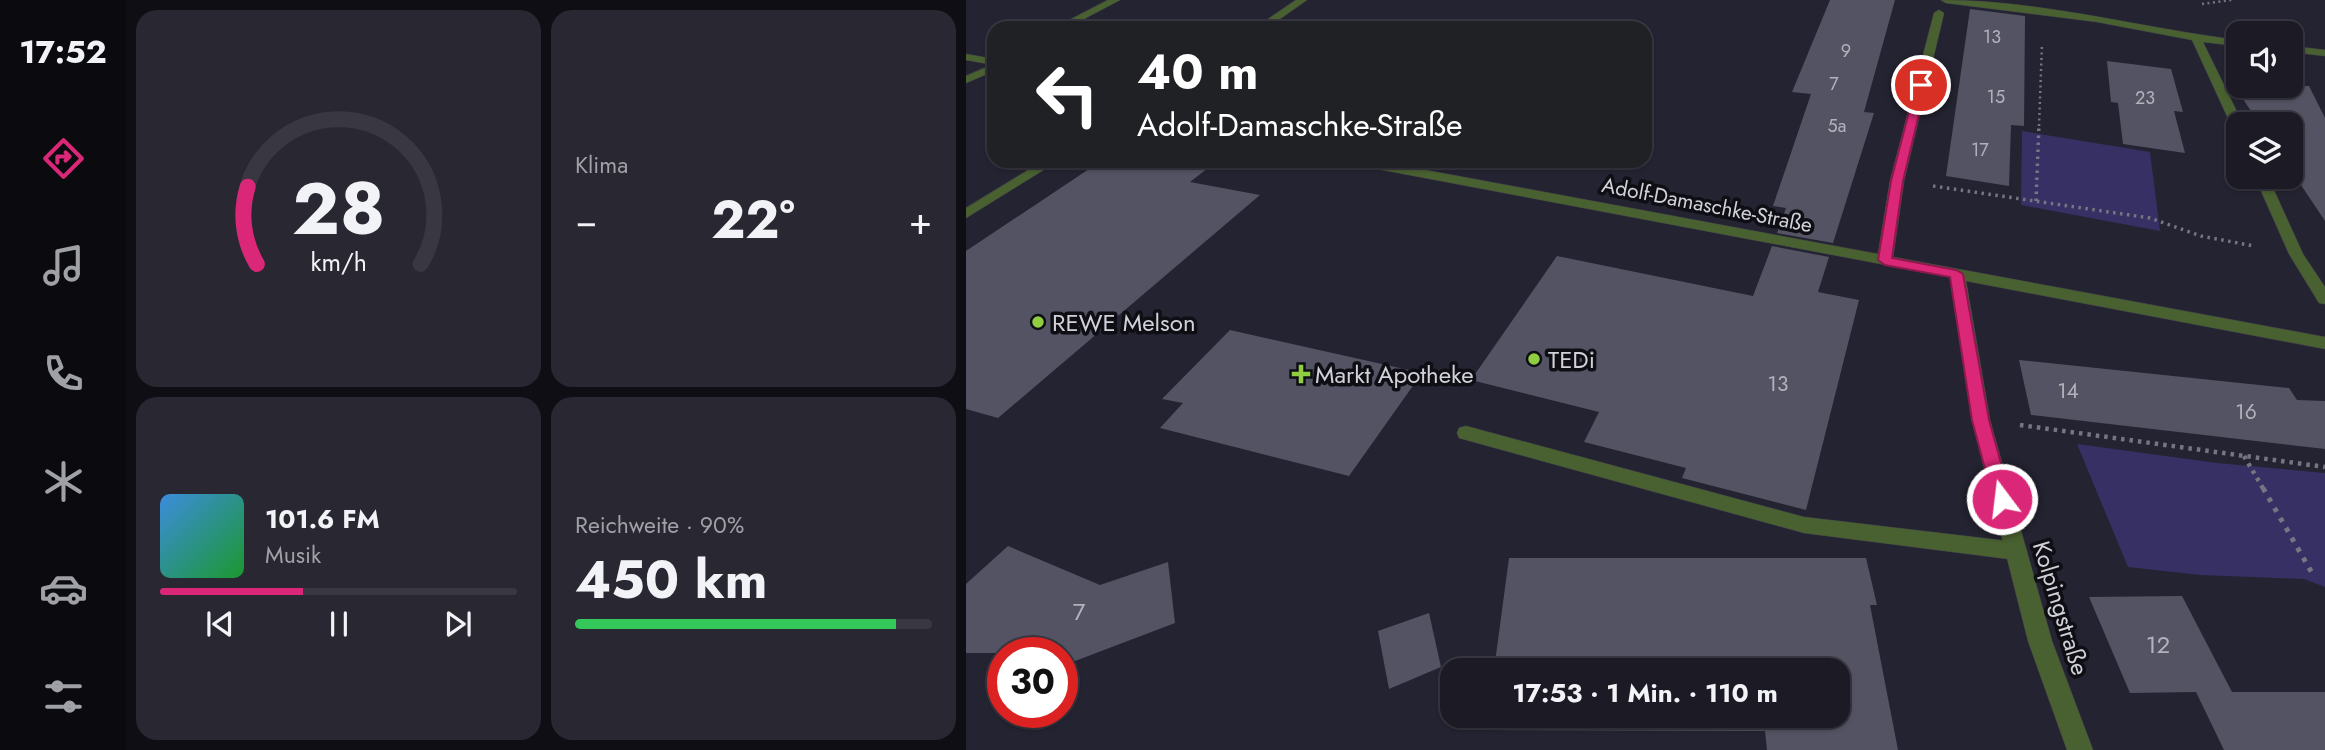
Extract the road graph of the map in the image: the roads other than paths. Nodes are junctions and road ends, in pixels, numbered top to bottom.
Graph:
1 (1115, 0) edge
2 (1302, 0) edge
3 (1946, 0) edge
4 (1939, 13) dead end
5 (1073, 21) edge
6 (1270, 21) edge
7 (2196, 38) junction
8 (2226, 42) edge
9 (2303, 50) edge
10 (2325, 53) edge
11 (966, 57) edge
12 (987, 62) edge
13 (987, 67) edge
14 (966, 80) edge
15 (2231, 112) edge
16 (1041, 168) edge
17 (1393, 168) edge
18 (2266, 189) edge
19 (966, 214) edge
20 (1885, 260) junction
21 (1956, 274) junction
22 (2325, 299) edge
23 (2325, 343) edge
24 (1466, 433) dead end
25 (2016, 551) junction
26 (2080, 750) edge

1 - 5 street
2 - 6 street
3 - 7 street
4 - 20 street
7 - 8 street
7 - 15 street
9 - 10 street
11 - 12 street
13 - 14 street
16 - 19 street
17 - 20 street, Adolf-Damaschke-Straße
18 - 22 street
20 - 21 street, Adolf-Damaschke-Straße
21 - 23 street, Adolf-Damaschke-Straße
21 - 25 street, Kolpingstraße
24 - 25 street
25 - 26 street, Kolpingstraße

